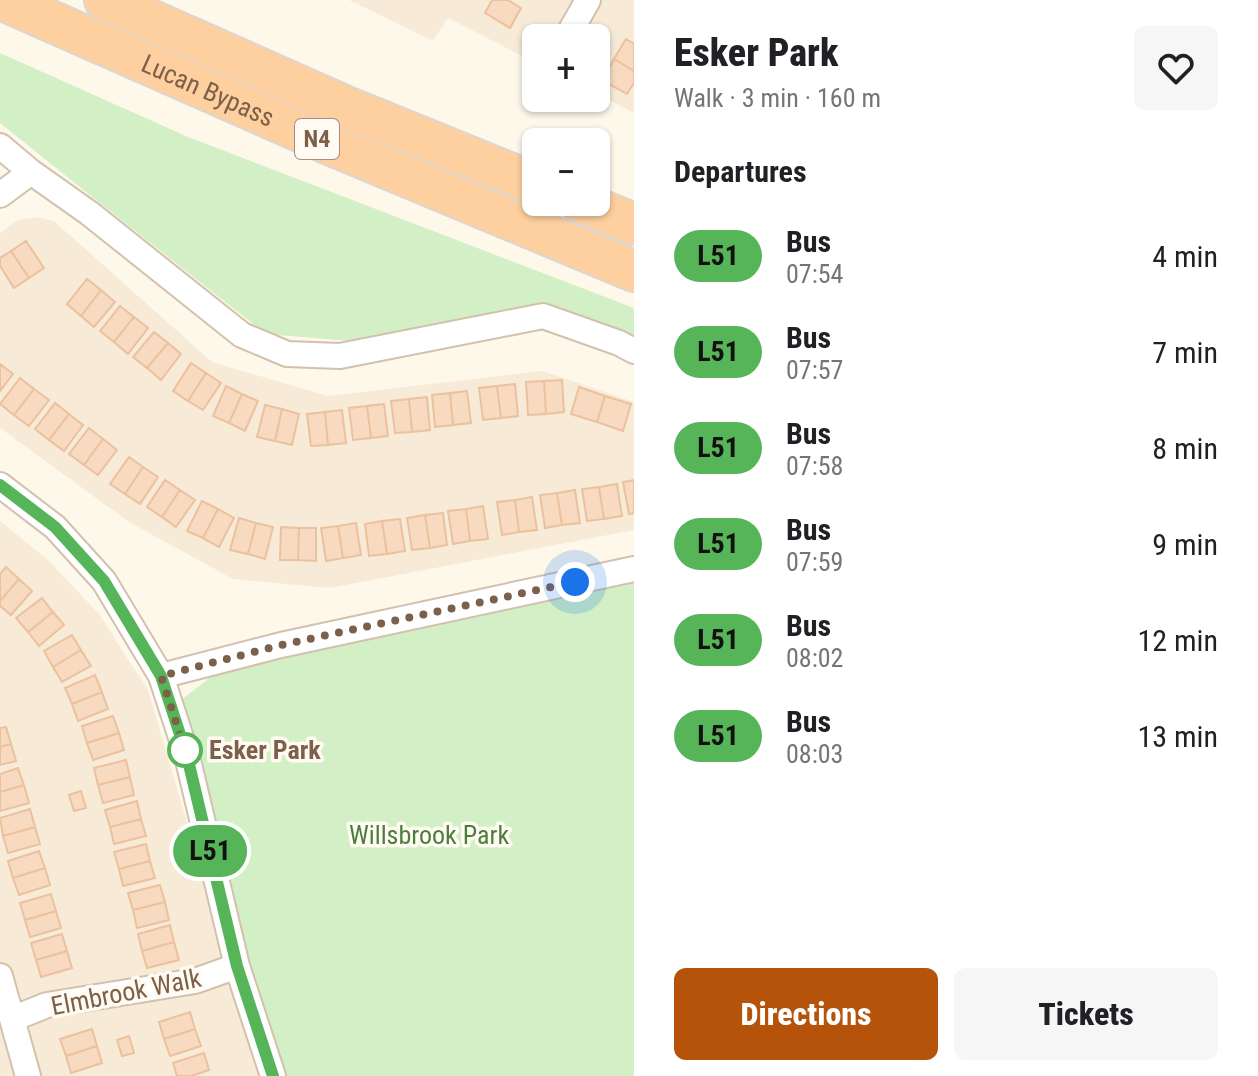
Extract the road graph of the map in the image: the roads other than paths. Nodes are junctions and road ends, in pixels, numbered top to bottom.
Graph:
1 (3, 0) edge
2 (105, 0) edge
3 (588, 0) edge
4 (574, 24) edge
5 (0, 146) edge
6 (31, 172) junction
7 (522, 178) edge
8 (0, 195) edge
9 (610, 214) edge
10 (634, 224) edge
11 (634, 271) edge
12 (634, 351) edge
13 (0, 485) edge
14 (634, 569) edge
15 (161, 676) junction
16 (237, 966) junction
17 (0, 976) edge
18 (12, 1019) junction
19 (28, 1076) edge
20 (273, 1076) edge

1 - 11 highway, Lucan Bypass / N4
2 - 7 highway, Lucan Bypass / N4
3 - 4 street
5 - 6 street
6 - 8 street
6 - 12 street
9 - 10 highway
13 - 15 street
14 - 15 street
15 - 16 street
16 - 18 street, Elmbrook Walk
16 - 20 street
17 - 18 street
18 - 19 street

